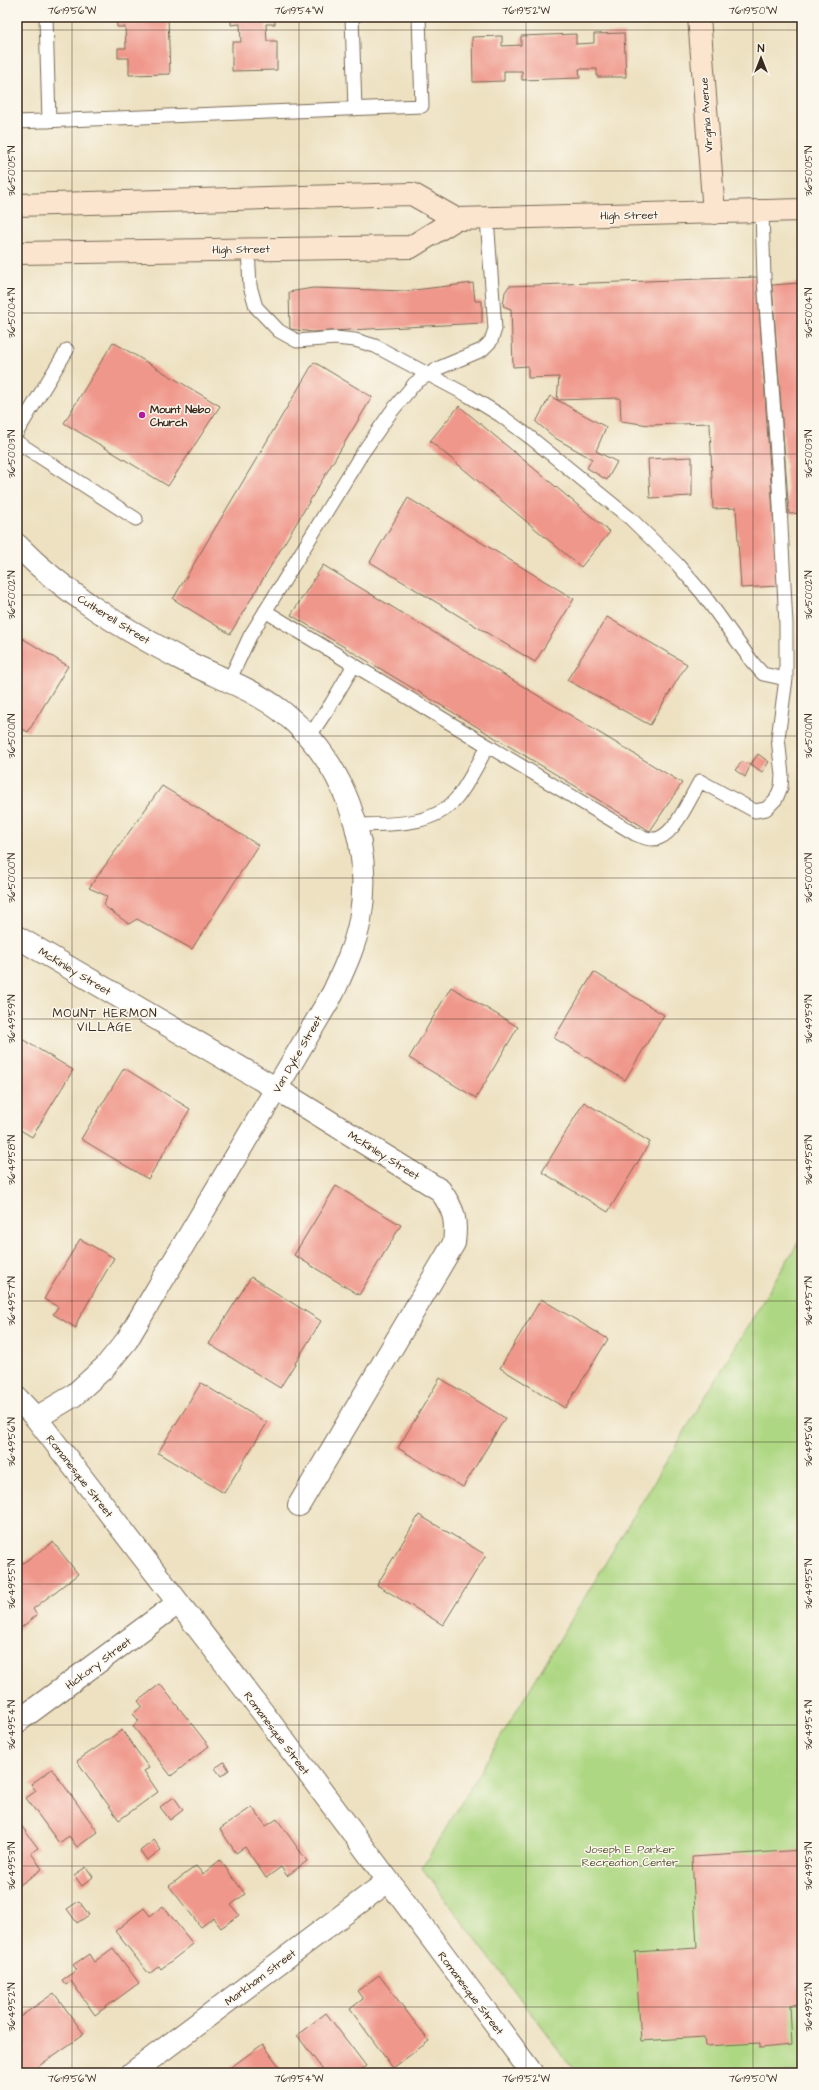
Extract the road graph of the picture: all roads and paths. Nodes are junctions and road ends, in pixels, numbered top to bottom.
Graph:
1 (46, 17) edge
2 (352, 17) edge
3 (419, 17) edge
4 (699, 17) edge
5 (355, 109) junction
6 (49, 121) junction
7 (17, 122) edge
8 (17, 205) edge
9 (802, 210) edge
10 (762, 211) junction
11 (714, 213) junction
12 (487, 218) junction
13 (456, 219) junction
14 (248, 249) junction
15 (17, 253) edge
16 (67, 350) dead end
17 (427, 375) junction
18 (17, 432) edge
19 (17, 442) edge
20 (136, 519) dead end
21 (17, 545) edge
22 (265, 611) junction
23 (354, 665) junction
24 (224, 679) junction
25 (786, 679) junction
26 (309, 737) junction
27 (488, 746) junction
28 (355, 825) junction
29 (17, 937) edge
30 (277, 1089) junction
31 (17, 1398) edge
32 (36, 1418) junction
33 (299, 1505) dead end
34 (178, 1603) junction
35 (17, 1722) edge
36 (388, 1881) junction
37 (132, 2073) edge
38 (532, 2073) edge

1 - 6 lane
2 - 5 lane
3 - 5 lane
4 - 11 main road, Virginia Avenue
5 - 6 lane
6 - 7 lane
8 - 13 main road
9 - 10 main road, High Street
10 - 11 main road, High Street
10 - 25 lane
11 - 12 main road, High Street
12 - 13 main road, High Street
12 - 17 lane
13 - 14 main road, High Street
14 - 15 main road, High Street
14 - 17 lane
16 - 18 lane
17 - 22 lane
17 - 25 lane
19 - 20 lane
21 - 24 street, Cutherell Street
22 - 23 lane
22 - 24 lane
23 - 26 lane
23 - 27 lane
24 - 26 street, Van Dyke Street
25 - 27 lane
26 - 28 street, Van Dyke Street
27 - 28 lane
28 - 30 street, Van Dyke Street
29 - 30 street, McKinley Street
30 - 32 street, Van Dyke Street
30 - 33 street, McKinley Street
31 - 32 street, Romanesque Street
32 - 34 street, Romanesque Street
34 - 35 street, Hickory Street
34 - 36 street, Romanesque Street
36 - 37 street, Markham Street
36 - 38 street, Romanesque Street

